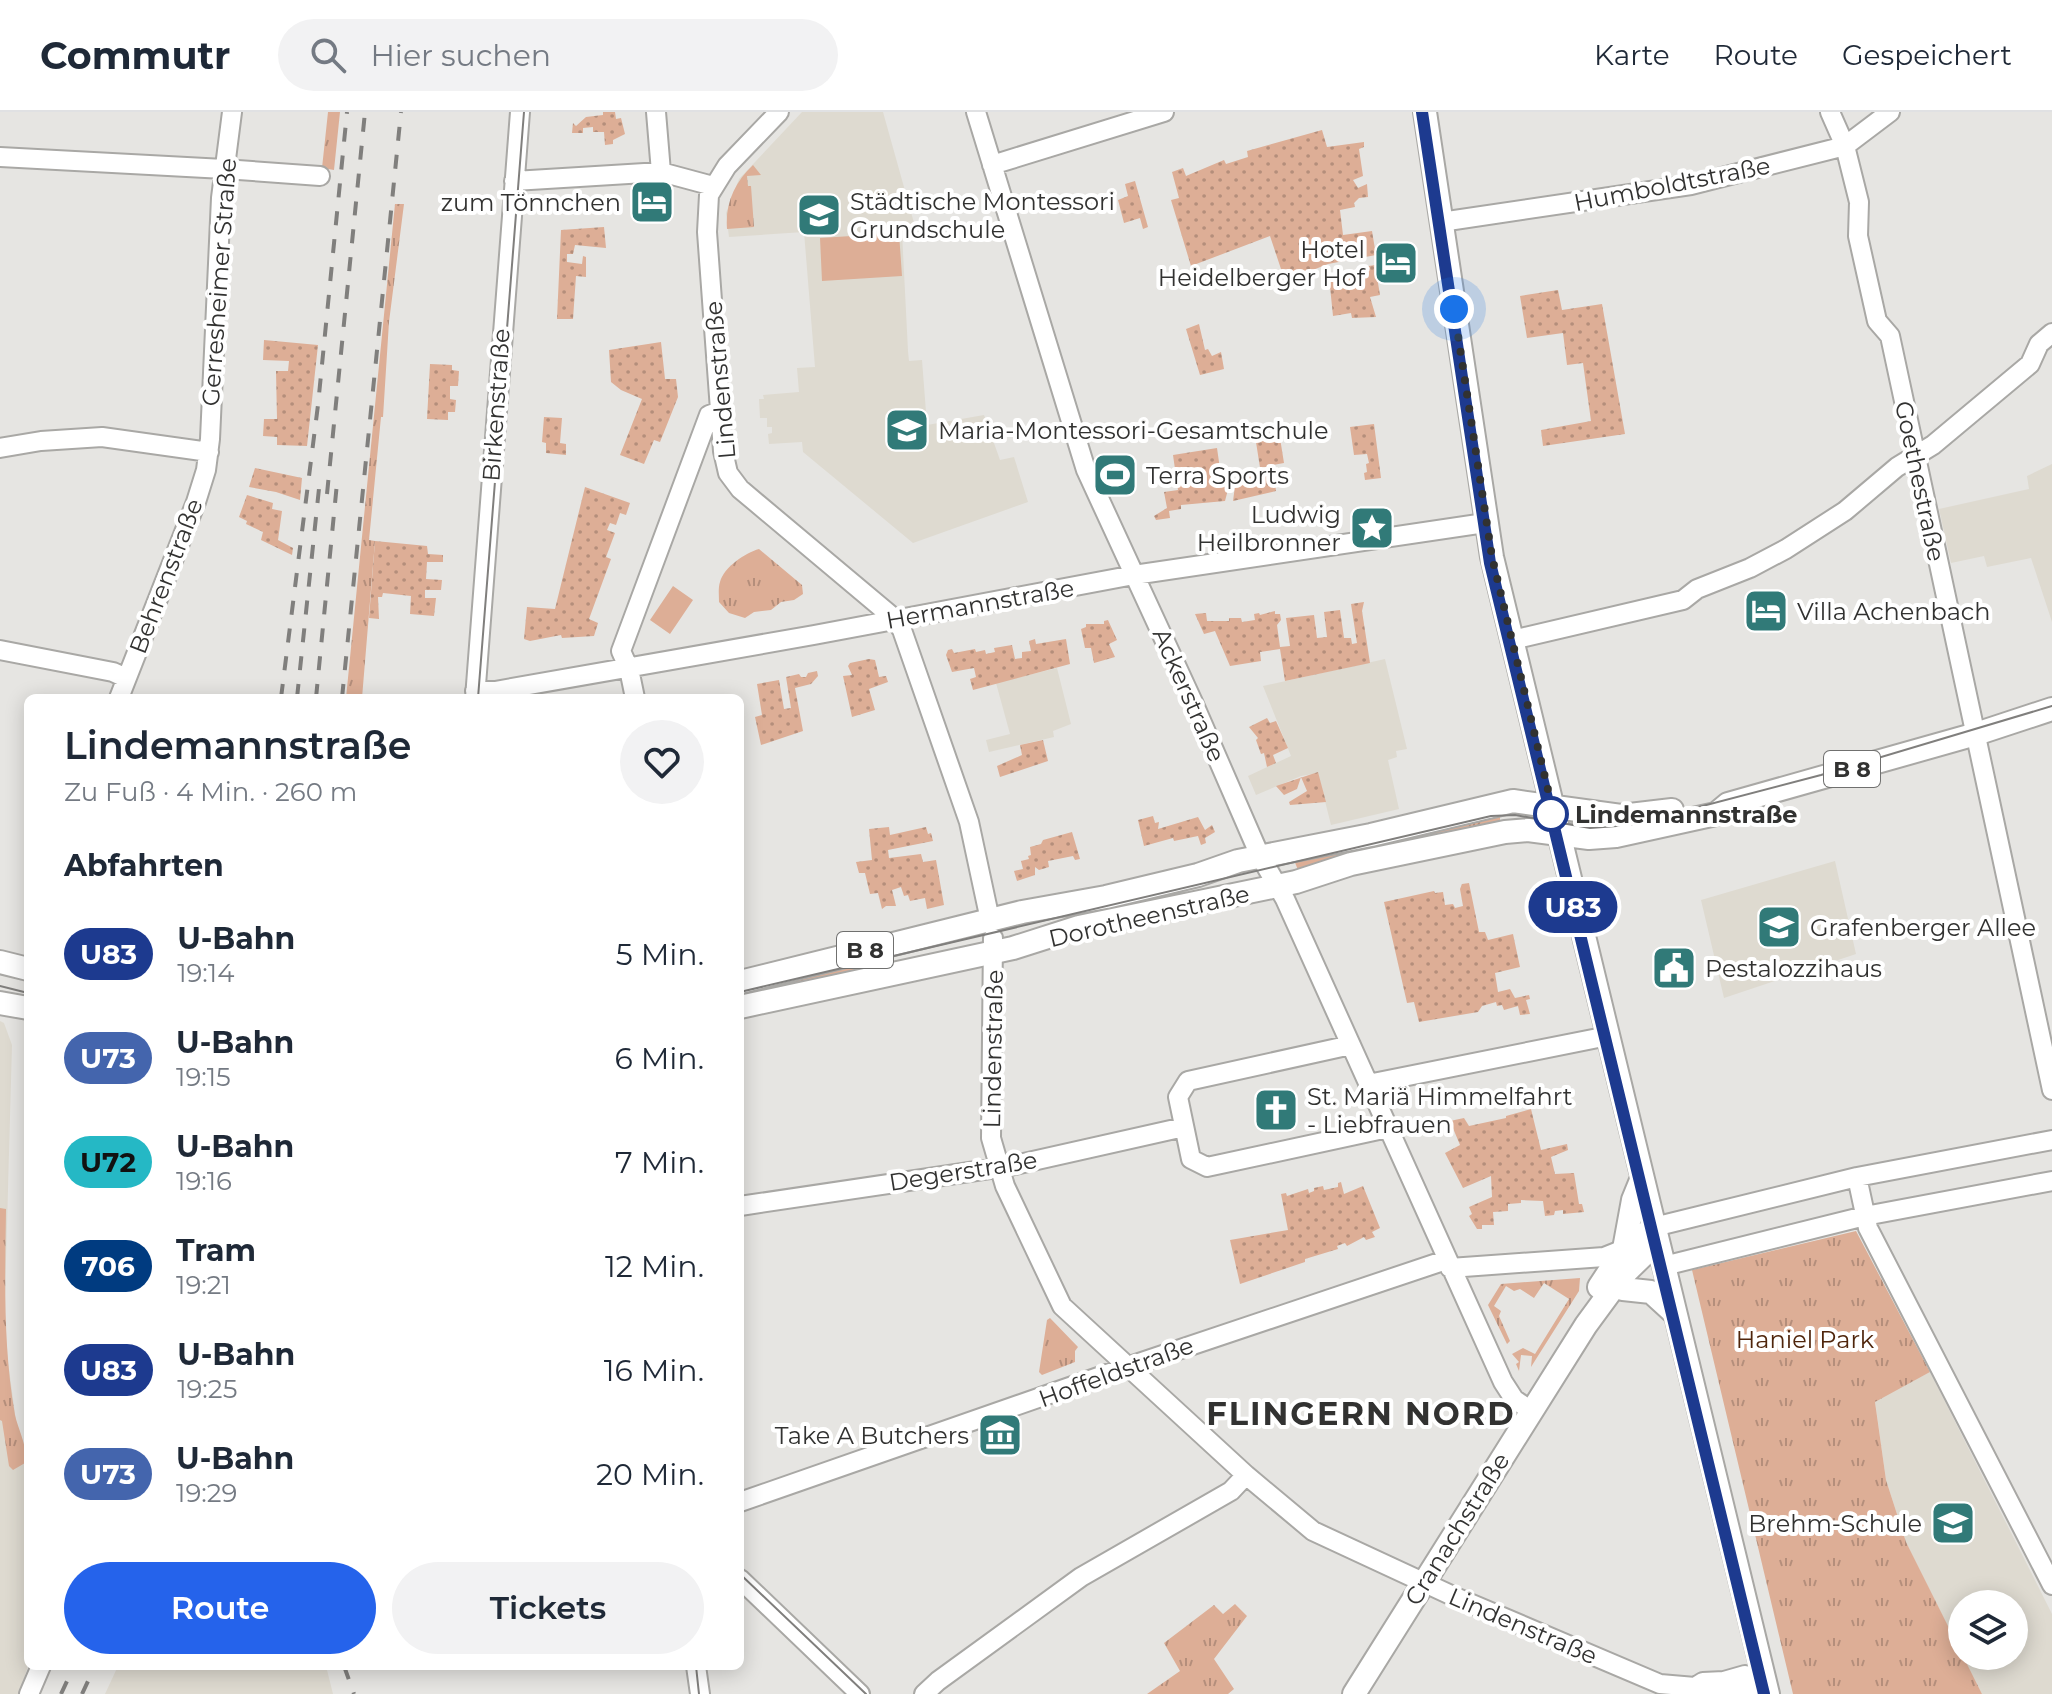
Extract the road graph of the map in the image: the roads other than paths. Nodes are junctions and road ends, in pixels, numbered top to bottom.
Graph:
1 (232, 112) edge
2 (520, 112) edge
3 (656, 112) edge
4 (779, 112) edge
5 (976, 112) edge
6 (1164, 112) edge
7 (1425, 112) edge
8 (1830, 112) edge
9 (1890, 112) edge
10 (1845, 146) junction
11 (0, 157) edge
12 (992, 165) junction
13 (224, 169) junction
14 (661, 172) junction
15 (320, 176) dead end
16 (514, 181) junction
17 (713, 186) junction
18 (1441, 222) junction
19 (2052, 333) edge
20 (720, 411) junction
21 (0, 448) edge
22 (209, 452) junction
23 (1914, 456) junction
24 (1485, 523) junction
25 (1134, 575) junction
26 (895, 619) junction
27 (1512, 640) junction
28 (0, 650) edge
29 (629, 669) junction
30 (126, 678) junction
31 (120, 694) edge
32 (475, 694) edge
33 (480, 694) edge
34 (634, 694) edge
35 (2052, 709) edge
36 (1976, 734) junction
37 (1542, 766) junction
38 (1513, 801) junction
39 (1728, 804) junction
40 (1552, 807) junction
41 (1590, 813) junction
42 (1518, 830) junction
43 (1559, 834) junction
44 (1616, 836) junction
45 (1260, 856) junction
46 (1568, 872) junction
47 (1277, 886) junction
48 (1159, 909) junction
49 (993, 937) junction
50 (0, 962) edge
51 (24, 968) edge
52 (744, 981) edge
53 (0, 1003) edge
54 (744, 1006) edge
55 (24, 1007) edge
56 (1608, 1036) junction
57 (1351, 1045) junction
58 (1368, 1084) junction
59 (2052, 1090) edge
60 (1184, 1127) junction
61 (1388, 1128) junction
62 (2052, 1140) edge
63 (999, 1168) junction
64 (1642, 1177) junction
65 (1857, 1177) junction
66 (2052, 1181) edge
67 (744, 1205) edge
68 (1865, 1216) junction
69 (1656, 1234) junction
70 (1624, 1249) junction
71 (1448, 1264) junction
72 (1664, 1266) junction
73 (1616, 1293) junction
74 (1675, 1314) junction
75 (1586, 1325) junction
76 (1127, 1367) junction
77 (1531, 1411) junction
78 (1246, 1475) junction
79 (744, 1501) edge
80 (1423, 1582) junction
81 (744, 1583) edge
82 (2052, 1585) edge
83 (39, 1670) edge
84 (697, 1670) edge
85 (1766, 1688) edge
86 (29, 1694) edge
87 (700, 1694) edge
88 (860, 1694) edge
89 (924, 1694) edge
90 (1354, 1694) edge

1 - 13 street, Gerresheimer Straße
2 - 16 street, Birkenstraße
3 - 14 street
4 - 17 street
5 - 12 street, Ackerstraße
6 - 12 street
7 - 18 main road
8 - 10 street, Goethestraße
9 - 10 street, Humboldtstraße
10 - 18 street, Humboldtstraße
10 - 23 street, Goethestraße
11 - 13 street
12 - 25 street, Ackerstraße
13 - 15 street
13 - 22 street, Gerresheimer Straße
14 - 16 street
14 - 17 street
16 - 32 street, Birkenstraße
17 - 20 street, Lindenstraße
18 - 24 main road
19 - 23 street
20 - 26 street, Lindenstraße
20 - 29 street
21 - 22 street
22 - 30 street, Behrenstraße
23 - 27 street
23 - 36 street, Goethestraße
24 - 25 street, Hermannstraße
24 - 27 main road
25 - 26 street, Hermannstraße
25 - 45 street, Ackerstraße
26 - 29 street, Hermannstraße
26 - 49 street, Lindenstraße
27 - 37 main road
28 - 30 street
29 - 33 street, Hermannstraße
29 - 34 street
30 - 31 street, Behrenstraße
35 - 36 main road, B 8
36 - 39 main road, B 8
36 - 59 street, Goethestraße
37 - 38 main road
37 - 40 main road
37 - 41 main road
38 - 40 main road, Dorotheenstraße / B 8
38 - 45 main road, Dorotheenstraße / B 8
39 - 41 main road, B 8
39 - 44 main road, B 8
40 - 41 main road, B 8
40 - 42 main road, B 8
40 - 43 main road
41 - 43 main road
42 - 43 main road, Dorotheenstraße / B 8
42 - 46 main road
42 - 47 main road, Dorotheenstraße / B 8
43 - 44 main road, B 8
43 - 46 main road
44 - 46 main road
45 - 47 street, Ackerstraße
45 - 48 main road
45 - 49 main road, Dorotheenstraße / B 8
46 - 56 main road
47 - 48 main road, Dorotheenstraße / B 8
47 - 57 street, Ackerstraße
48 - 49 main road, Dorotheenstraße / B 8
49 - 52 main road, Dorotheenstraße / B 8
49 - 54 main road, Dorotheenstraße / B 8
49 - 63 street, Lindenstraße
50 - 51 main road
53 - 55 main road
56 - 58 street
56 - 64 main road
57 - 58 street, Ackerstraße
57 - 60 street
58 - 61 street, Ackerstraße
60 - 61 street
60 - 63 street, Degerstraße
61 - 71 street, Ackerstraße
62 - 65 street
63 - 67 street, Degerstraße
63 - 76 street, Lindenstraße
64 - 69 main road
64 - 70 main road, Cranachstraße
65 - 68 street
65 - 69 street
66 - 68 street
68 - 72 street
68 - 82 street
69 - 70 main road, Cranachstraße
69 - 72 main road
69 - 73 main road, Cranachstraße
70 - 71 street, Hoffeldstraße
70 - 75 main road, Cranachstraße
71 - 76 street, Hoffeldstraße
71 - 77 street, Ackerstraße
72 - 73 main road, Cranachstraße
72 - 74 main road
73 - 74 main road
73 - 75 main road, Cranachstraße
74 - 85 main road
75 - 77 main road, Cranachstraße
76 - 78 street, Lindenstraße
76 - 79 street, Hoffeldstraße
77 - 80 main road, Cranachstraße
78 - 80 street, Lindenstraße
78 - 89 street
80 - 85 street, Lindenstraße
80 - 90 main road, Cranachstraße
81 - 88 street
83 - 86 street
84 - 87 street

